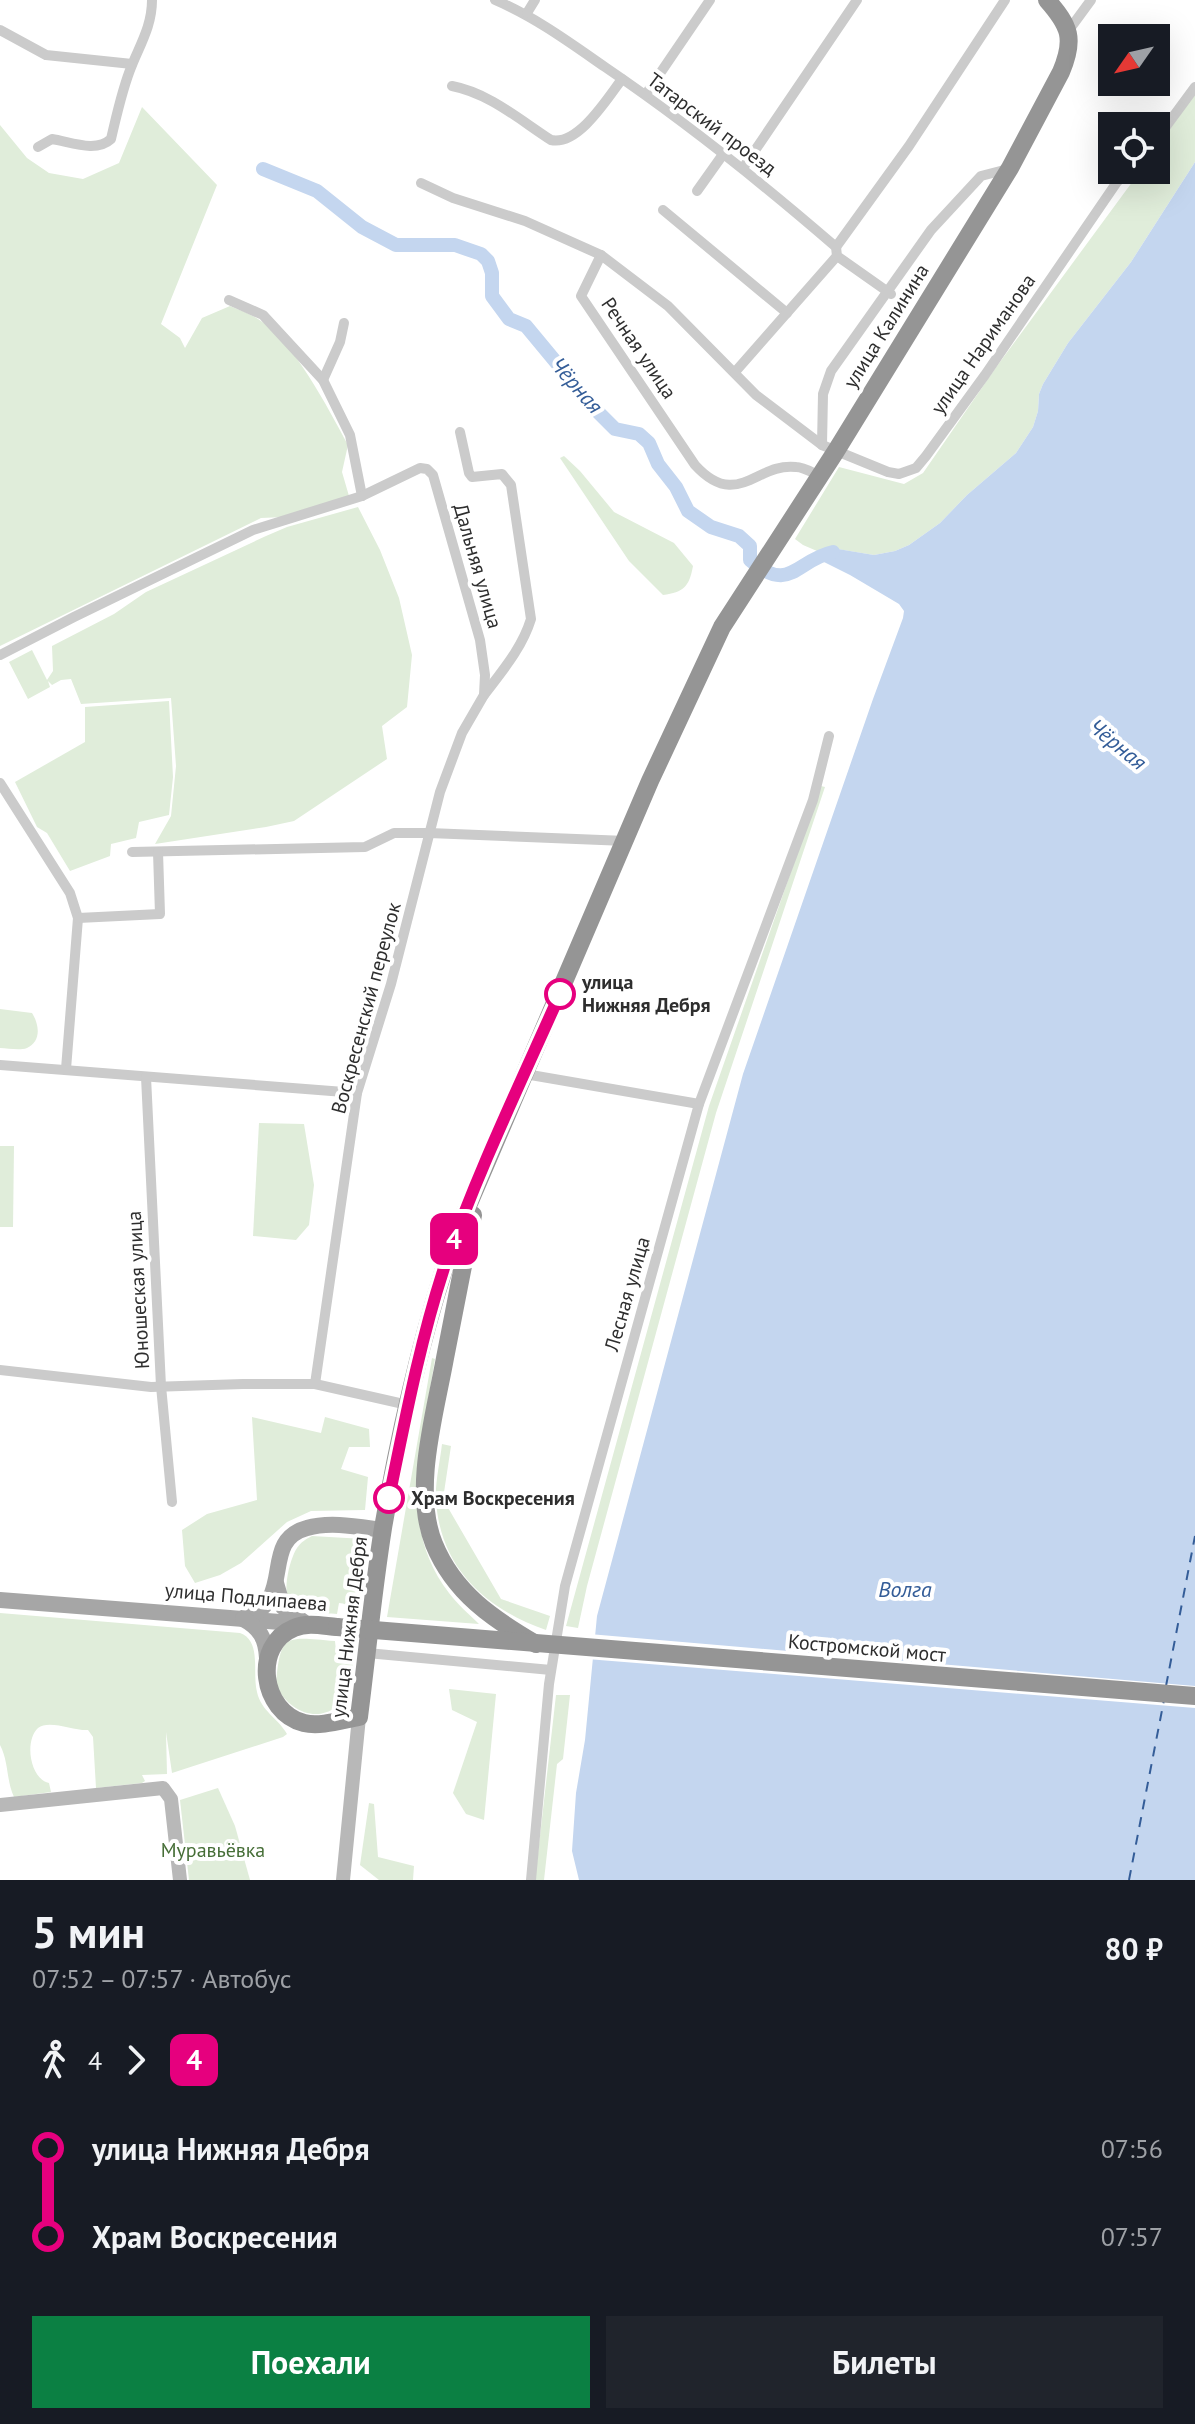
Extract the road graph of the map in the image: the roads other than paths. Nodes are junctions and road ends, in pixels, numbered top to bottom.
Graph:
1 (152, 0) edge
2 (495, 0) edge
3 (535, 0) edge
4 (710, 0) edge
5 (857, 0) edge
6 (1005, 0) edge
7 (1047, 0) edge
8 (1091, 0) edge
9 (527, 13) junction
10 (1065, 23) junction
11 (0, 30) edge
12 (132, 64) junction
13 (622, 79) junction
14 (452, 86) dead end
15 (1195, 87) edge
16 (646, 94) junction
17 (1170, 121) edge
18 (38, 147) dead end
19 (724, 153) junction
20 (743, 168) junction
21 (1010, 168) junction
22 (421, 183) dead end
23 (1116, 184) edge
24 (697, 191) dead end
25 (663, 210) dead end
26 (837, 252) junction
27 (601, 255) junction
28 (889, 292) junction
29 (229, 300) dead end
30 (787, 313) junction
31 (344, 323) dead end
32 (735, 372) junction
33 (323, 380) junction
34 (460, 432) dead end
35 (829, 448) junction
36 (820, 476) junction
37 (362, 496) junction
38 (800, 507) joint
39 (0, 655) edge
40 (484, 695) junction
41 (829, 736) dead end
42 (0, 783) edge
43 (429, 833) junction
44 (626, 841) junction
45 (132, 852) dead end
46 (158, 852) junction
47 (78, 918) junction
48 (0, 1065) edge
49 (66, 1069) junction
50 (525, 1074) junction
51 (146, 1077) junction
52 (357, 1093) junction
53 (699, 1104) junction
54 (481, 1174) junction
55 (0, 1370) edge
56 (315, 1384) junction
57 (161, 1386) junction
58 (408, 1405) junction
59 (172, 1502) dead end
60 (383, 1530) junction
61 (276, 1581) junction
62 (0, 1600) edge
63 (242, 1619) junction
64 (308, 1624) junction
65 (536, 1644) junction
66 (367, 1653) junction
67 (267, 1658) junction
68 (551, 1670) junction
69 (1195, 1696) edge
70 (359, 1717) junction
71 (0, 1805) edge
72 (180, 1880) edge
73 (343, 1880) edge
74 (531, 1880) edge

1 - 12 street
2 - 9 street, Татарский проезд
3 - 9 street
4 - 16 street
5 - 20 street
6 - 26 street
7 - 10 highway
8 - 10 street, улица Калинина
9 - 13 street, Татарский проезд
10 - 21 highway, улица Калинина
11 - 12 street
12 - 18 street
13 - 14 street
13 - 16 street, Татарский проезд
15 - 17 street
16 - 19 street, Татарский проезд
19 - 20 street, Татарский проезд
19 - 24 street
20 - 26 street, Татарский проезд
21 - 28 street, улица Калинина
21 - 35 highway, улица Калинина
22 - 27 street
23 - 35 street, улица Нариманова
25 - 30 street
26 - 28 street, Татарский проезд
26 - 30 street
27 - 32 street, улица Нариманова
27 - 36 street, Речная улица
28 - 35 street, улица Калинина
29 - 33 street
30 - 32 street
31 - 33 street
32 - 35 street, улица Нариманова
33 - 37 street
34 - 40 street
35 - 36 highway, улица Калинина
36 - 38 highway, улица Калинина
37 - 39 street, Дальняя улица
37 - 40 street, Дальняя улица
38 - 44 highway, улица Нижняя Дебря
40 - 43 street
41 - 53 street, Лесная улица
42 - 47 street
43 - 44 street
43 - 46 street
43 - 52 street, Воскресенский переулок
44 - 50 highway, улица Нижняя Дебря
45 - 46 street
46 - 47 street
47 - 49 street
48 - 49 street
49 - 51 street
50 - 53 street
50 - 54 highway, улица Нижняя Дебря
51 - 52 street
51 - 57 street, Юношеская улица
52 - 56 street, Воскресенский переулок
53 - 68 street, Лесная улица
54 - 58 highway, улица Нижняя Дебря
54 - 65 highway
55 - 57 street
56 - 57 street
56 - 58 street
57 - 59 street, Юношеская улица
58 - 60 highway, улица Нижняя Дебря
60 - 61 main road
60 - 66 highway, улица Нижняя Дебря
61 - 63 main road
61 - 64 main road
62 - 63 main road, улица Подлипаева
63 - 64 main road, улица Подлипаева
63 - 67 main road
64 - 65 highway, улица Подлипаева, bridge
64 - 67 highway
65 - 69 highway, Костромской мост, bridge
66 - 68 street
66 - 70 highway, улица Нижняя Дебря
67 - 70 highway
68 - 74 street, Лесная улица
70 - 73 street, улица Нижняя Дебря
71 - 72 street

